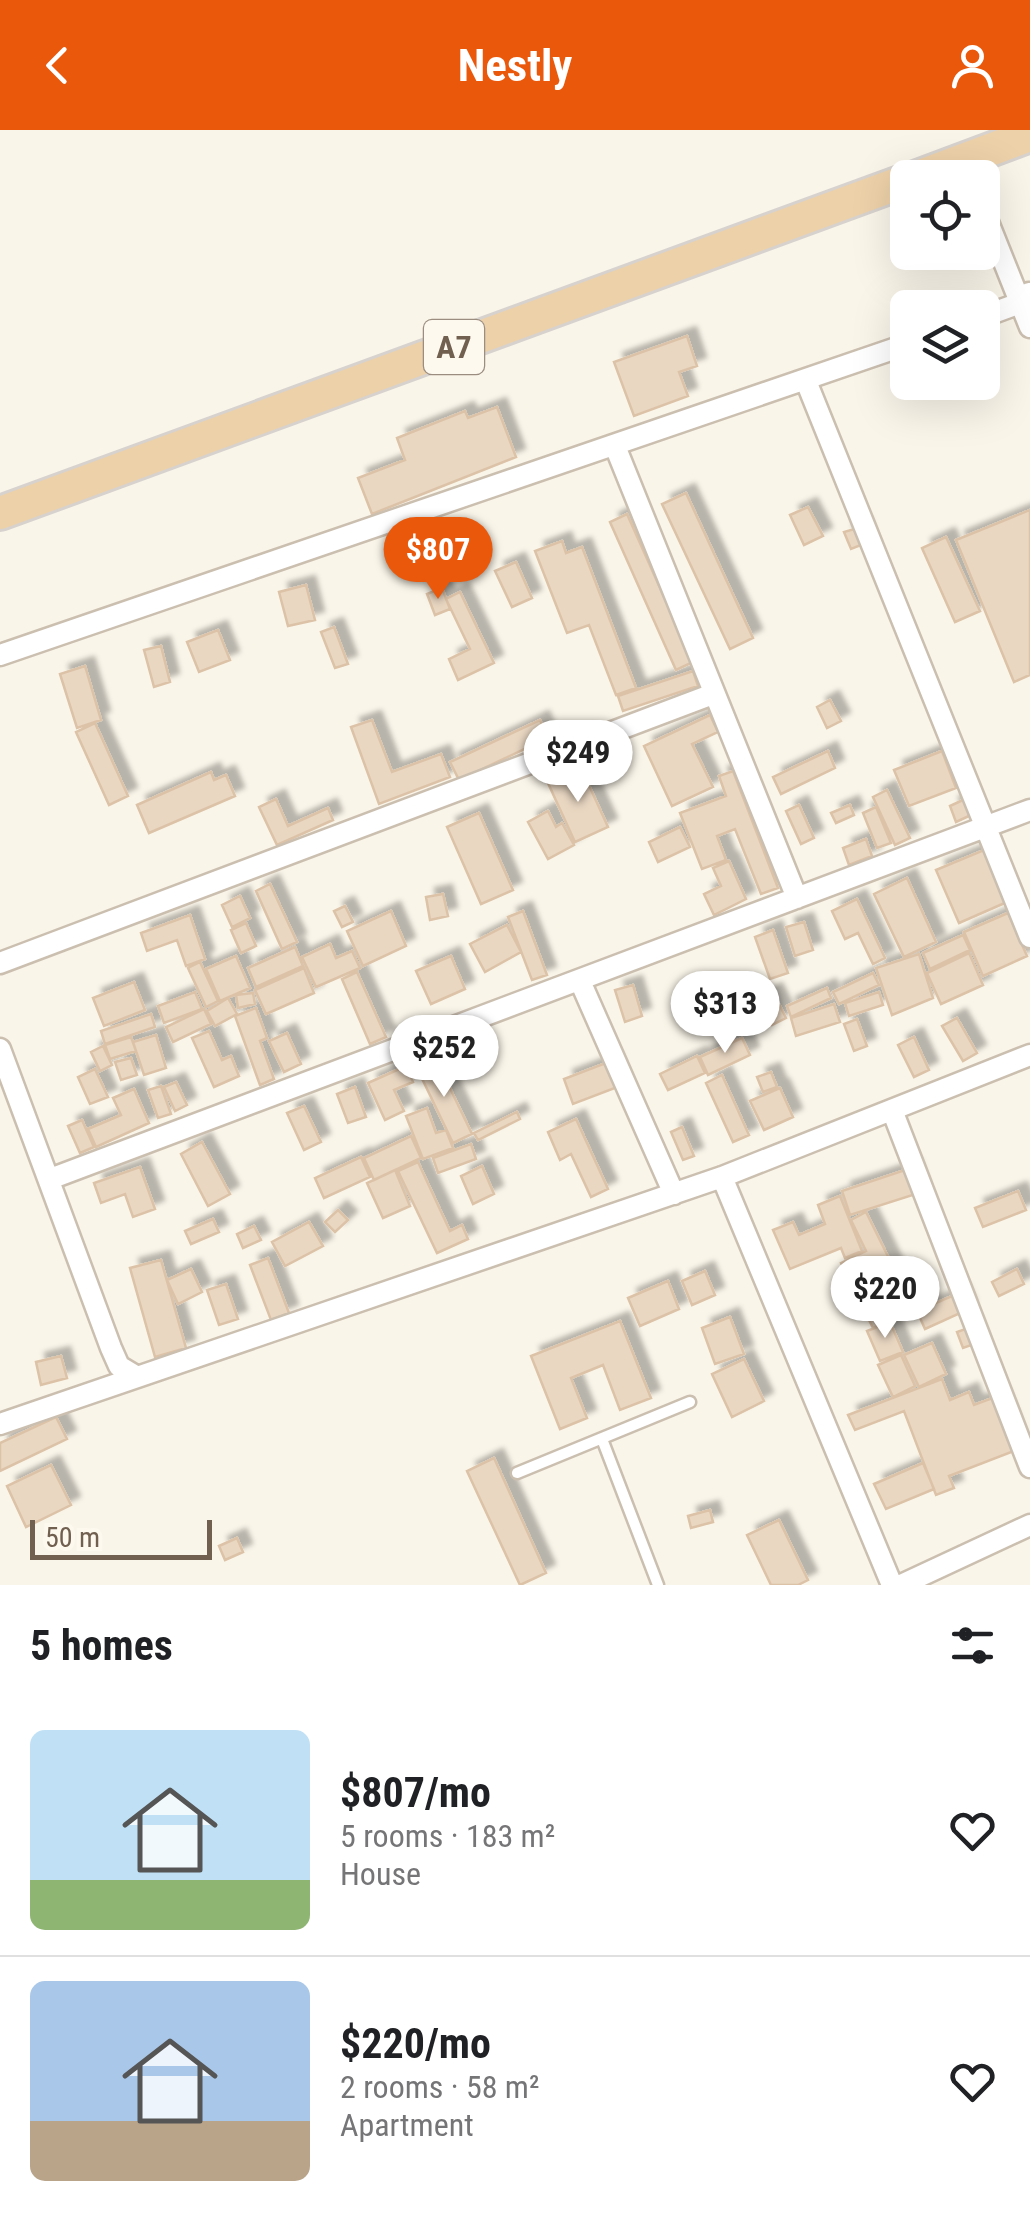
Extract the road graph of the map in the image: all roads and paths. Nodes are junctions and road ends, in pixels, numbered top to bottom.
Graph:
1 (1030, 135) edge
2 (982, 160) edge
3 (890, 187) edge
4 (1000, 245) edge
5 (1025, 297) edge
6 (1000, 308) edge
7 (1030, 327) edge
8 (890, 351) edge
9 (806, 381) junction
10 (615, 446) junction
11 (0, 513) edge
12 (0, 655) edge
13 (713, 694) junction
14 (1030, 810) edge
15 (988, 826) junction
16 (797, 898) junction
17 (1030, 937) edge
18 (0, 963) edge
19 (580, 981) junction
20 (0, 1049) edge
21 (1030, 1054) edge
22 (892, 1110) junction
23 (722, 1178) junction
24 (50, 1179) junction
25 (674, 1194) junction
26 (134, 1375) junction
27 (690, 1402) dead end
28 (0, 1424) edge
29 (602, 1438) junction
30 (1030, 1466) edge
31 (517, 1472) dead end
32 (1030, 1525) edge
33 (658, 1585) edge
34 (892, 1585) edge
35 (901, 1585) edge

1 - 2 highway, A7
3 - 11 highway, A7
4 - 5 street
5 - 6 street
5 - 7 street
8 - 9 street
9 - 10 street
9 - 15 street
10 - 12 street
10 - 13 street
13 - 16 street
13 - 18 street
14 - 15 street
15 - 16 street
15 - 17 street
16 - 19 street
19 - 24 street
19 - 25 street
20 - 24 street
21 - 22 street
22 - 23 street
22 - 30 street
23 - 25 street
23 - 34 street
24 - 26 street
25 - 26 street
26 - 28 street
27 - 29 lane
29 - 31 lane
29 - 33 lane
32 - 35 street

